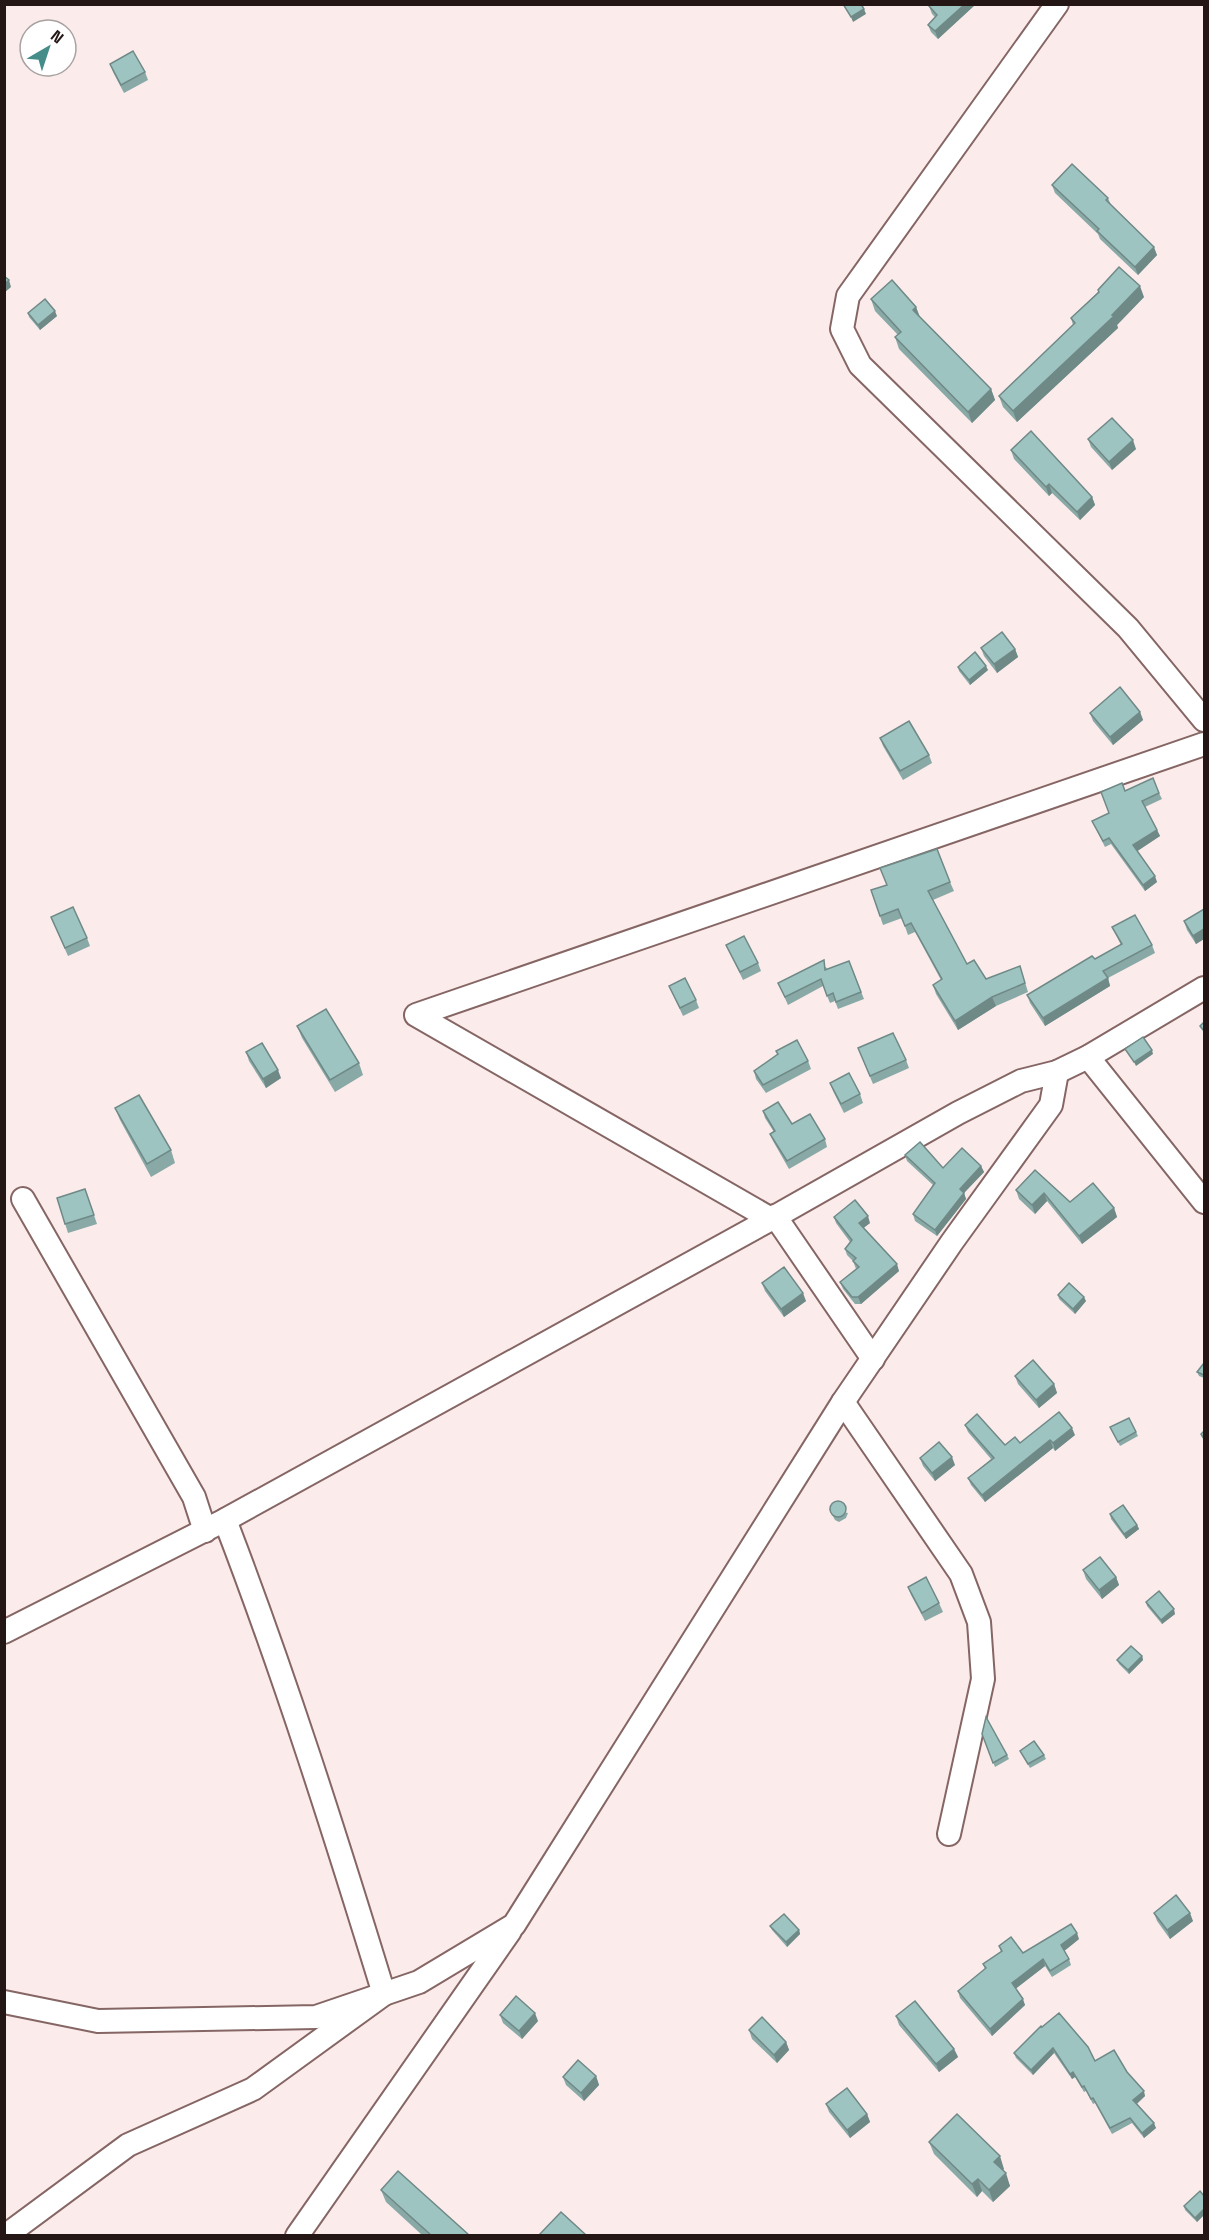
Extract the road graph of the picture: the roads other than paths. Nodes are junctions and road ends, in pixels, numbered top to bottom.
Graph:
1 (1057, 4) edge
2 (1204, 720) edge
3 (1204, 744) edge
4 (1204, 988) edge
5 (1088, 1057) junction
6 (1057, 1072) junction
7 (23, 1199) dead end
8 (1204, 1202) edge
9 (773, 1218) junction
10 (873, 1359) junction
11 (843, 1402) junction
12 (225, 1520) junction
13 (205, 1530) junction
14 (4, 1632) edge
15 (949, 1834) dead end
16 (514, 1925) junction
17 (384, 1994) junction
18 (4, 2002) edge
19 (305, 2232) edge
20 (4, 2235) edge

1 - 2 street
3 - 9 street
4 - 5 street
5 - 6 street
5 - 8 street
6 - 9 street
6 - 10 street
7 - 13 street
9 - 10 street
9 - 12 street
10 - 11 street
11 - 15 street
11 - 16 street
12 - 13 street
12 - 17 street
13 - 14 street
16 - 17 street
16 - 19 street
17 - 18 street
17 - 20 street

